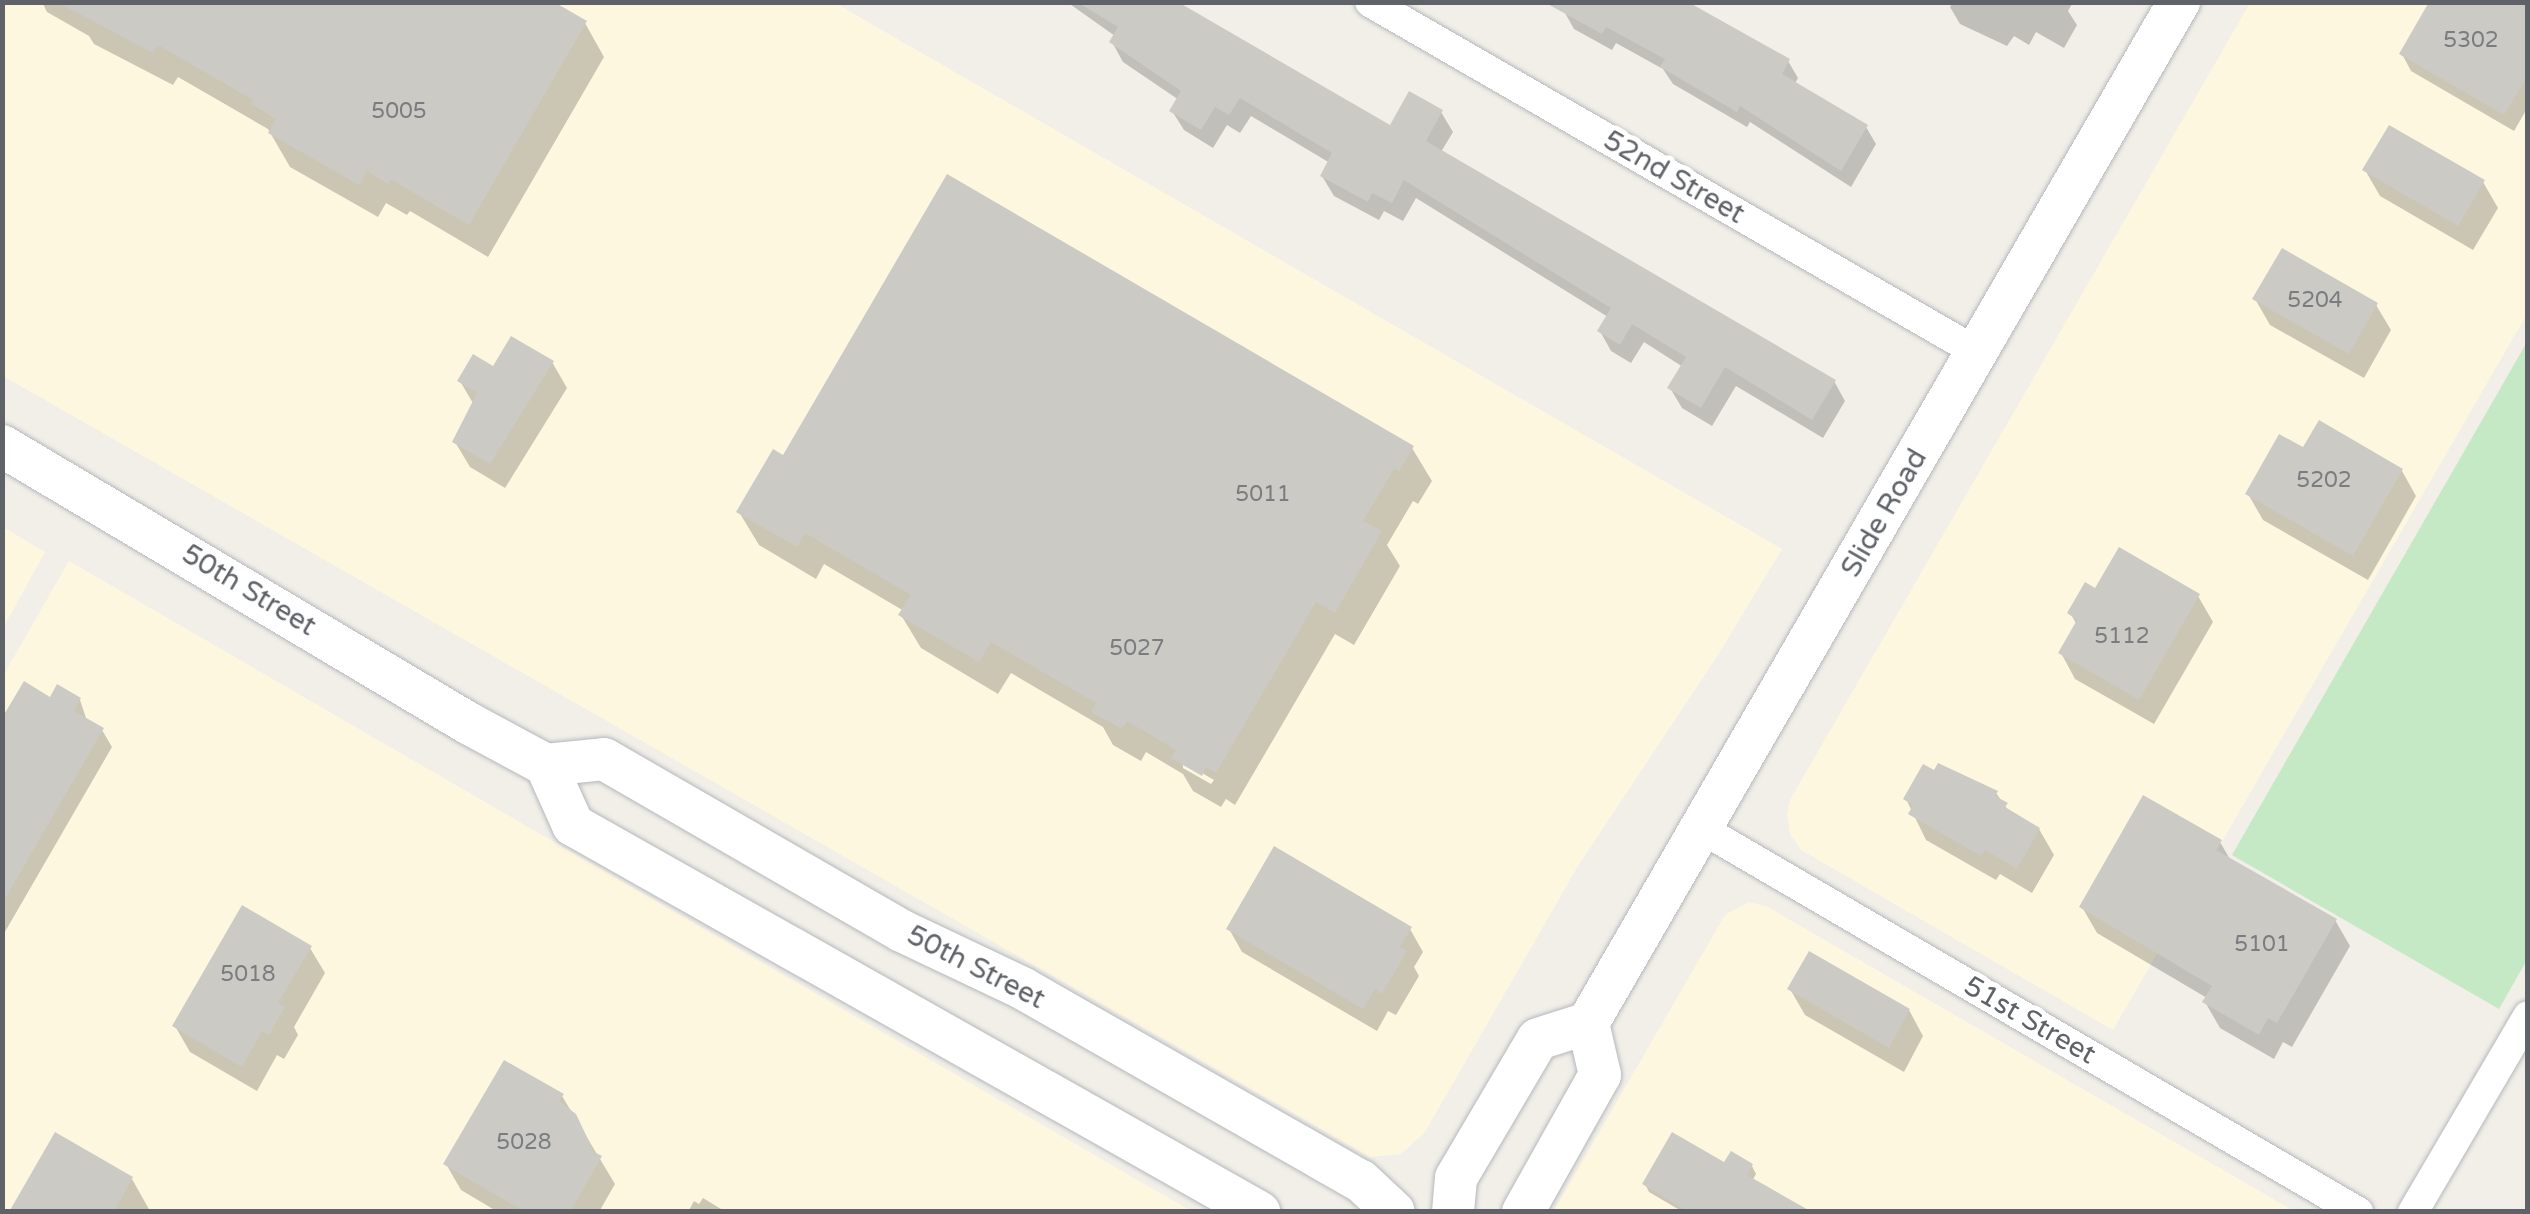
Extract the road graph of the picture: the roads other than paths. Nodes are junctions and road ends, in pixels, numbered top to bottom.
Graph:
1 (1370, 2) edge
2 (2179, 2) edge
3 (1977, 352) junction
4 (2, 446) edge
5 (546, 765) junction
6 (1702, 829) junction
7 (2528, 1016) edge
8 (1588, 1023) junction
9 (1259, 1212) edge
10 (1394, 1212) edge
11 (1453, 1212) edge
12 (1523, 1212) edge
13 (2358, 1212) edge
14 (2413, 1212) edge

1 - 3 street, 52nd Street
2 - 3 main road, Slide Road
3 - 6 main road, Slide Road
4 - 5 main road, 50th Street
5 - 9 main road
5 - 10 main road, 50th Street
6 - 8 main road, Slide Road
6 - 13 street, 51st Street
7 - 14 street
8 - 11 main road
8 - 12 main road

